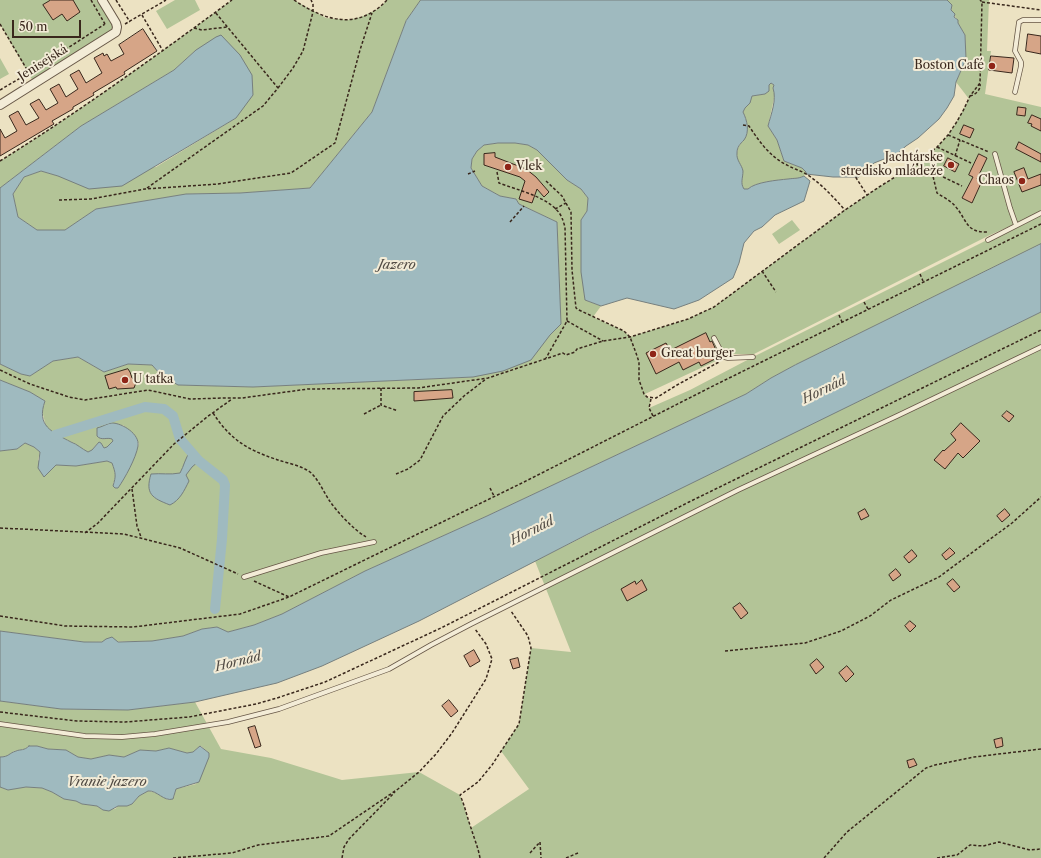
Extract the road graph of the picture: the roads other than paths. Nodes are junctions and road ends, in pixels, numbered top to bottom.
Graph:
1 (102, 0) edge
2 (1041, 20) edge
3 (1015, 92) dead end
4 (0, 105) edge
5 (995, 154) road end
6 (1041, 213) edge
7 (1016, 224) junction
8 (988, 240) dead end
9 (714, 338) dead end
10 (1041, 347) edge
11 (753, 357) dead end
12 (374, 542) road end
13 (244, 577) road end
14 (0, 724) edge

1 - 4 street, Jenisejská
2 - 3 lane
5 - 7 lane
6 - 7 lane
7 - 8 lane
9 - 11 lane
10 - 14 lane
12 - 13 lane

